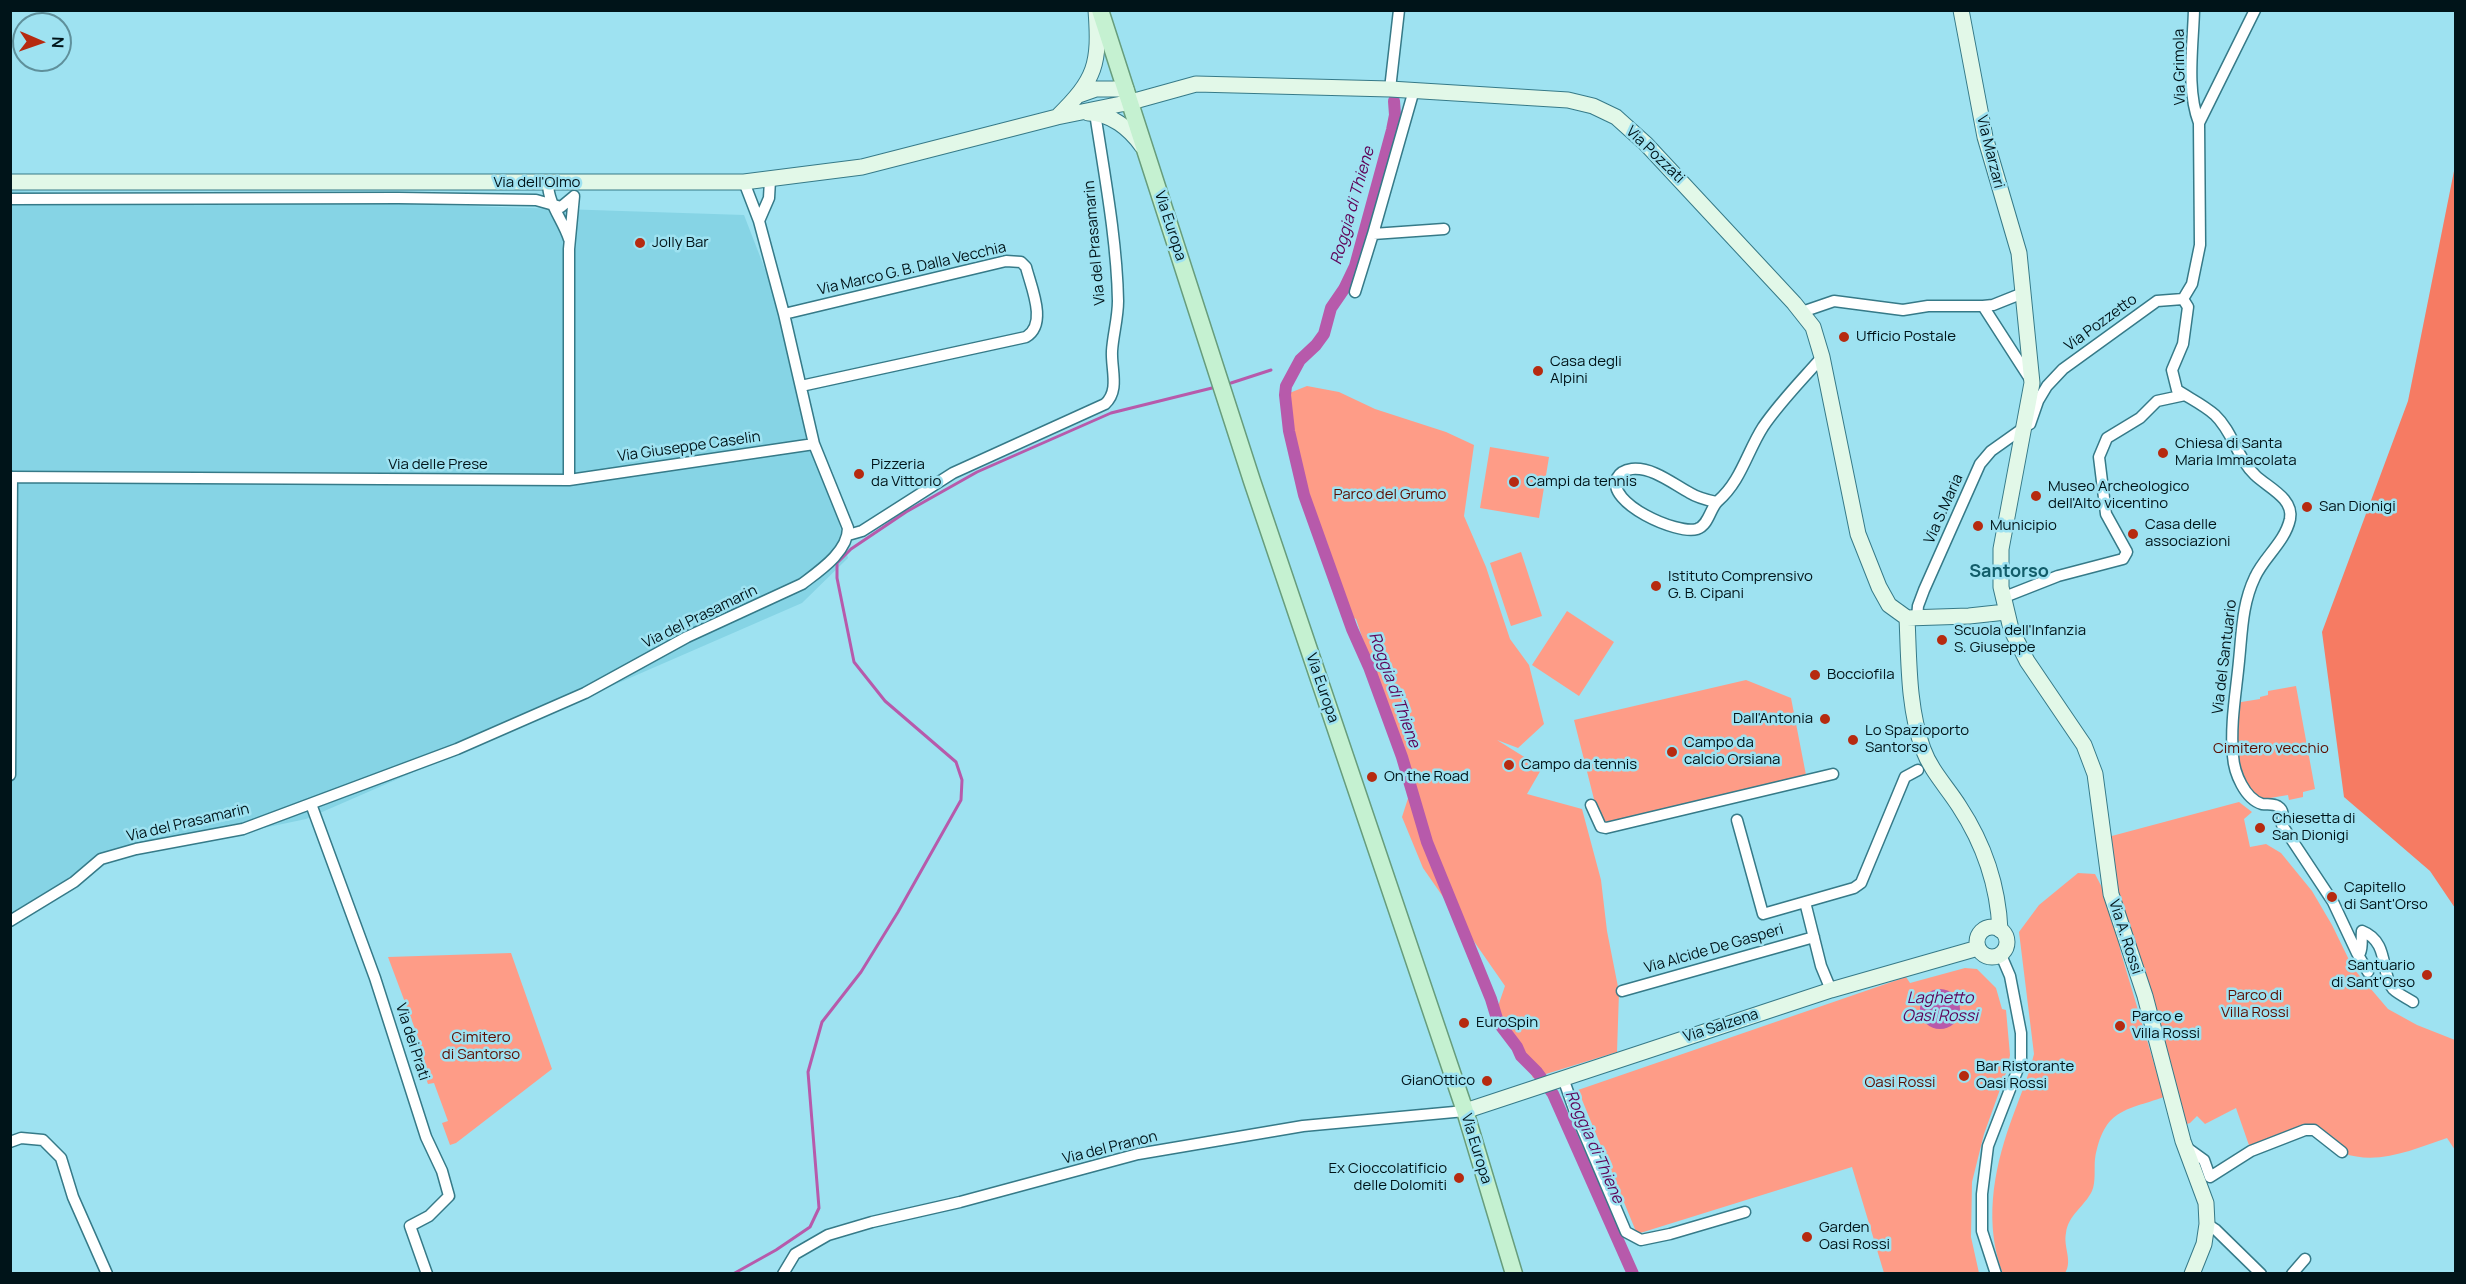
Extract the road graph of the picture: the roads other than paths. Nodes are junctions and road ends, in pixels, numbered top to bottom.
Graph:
1 (1098, 10) edge
2 (1399, 10) edge
3 (1961, 10) edge
4 (2194, 10) edge
5 (2255, 10) edge
6 (1390, 89) junction
7 (1414, 90) junction
8 (1079, 95) junction
9 (1128, 95) junction
10 (1087, 113) junction
11 (1056, 117) junction
12 (2199, 123) junction
13 (1146, 152) junction
14 (770, 180) junction
15 (10, 182) edge
16 (108, 183) junction
17 (548, 183) junction
18 (744, 183) junction
19 (574, 190) junction
20 (11, 198) edge
21 (95, 200) junction
22 (552, 204) junction
23 (759, 220) junction
24 (1444, 229) dead end
25 (1373, 234) junction
26 (569, 239) junction
27 (1355, 291) dead end
28 (2023, 293) junction
29 (2183, 299) junction
30 (1983, 306) junction
31 (1802, 312) junction
32 (784, 314) junction
33 (1822, 357) junction
34 (2032, 383) junction
35 (801, 386) junction
36 (2185, 395) junction
37 (2022, 429) junction
38 (814, 444) junction
39 (2018, 455) junction
40 (11, 477) edge
41 (569, 480) junction
42 (1716, 502) junction
43 (848, 535) junction
44 (2004, 605) junction
45 (1912, 618) junction
46 (1918, 770) dead end
47 (1833, 774) dead end
48 (10, 775) edge
49 (310, 804) junction
50 (1591, 805) dead end
51 (1737, 820) dead end
52 (1995, 888) junction
53 (1804, 903) junction
54 (10, 921) edge
55 (1984, 930) junction
56 (2001, 930) junction
57 (1814, 936) junction
58 (1978, 948) junction
59 (2357, 953) junction
60 (2001, 955) junction
61 (2368, 972) dead end
62 (1831, 990) junction
63 (1622, 991) dead end
64 (2413, 1002) dead end
65 (1559, 1080) junction
66 (1465, 1111) junction
67 (10, 1142) edge
68 (2186, 1146) junction
69 (2342, 1152) dead end
70 (1745, 1212) dead end
71 (2207, 1224) junction
72 (2305, 1259) dead end
73 (107, 1274) edge
74 (427, 1274) edge
75 (783, 1274) edge
76 (1514, 1274) edge
77 (1996, 1274) edge
78 (2193, 1274) edge
79 (2261, 1274) edge
80 (2292, 1274) edge

1 - 8 street, Via dell'Olmo
1 - 9 main road, Via Europa
2 - 6 street
3 - 28 street, Via Marzari
4 - 12 street, Via Grimola
5 - 12 street
6 - 7 street, Via Pozzati
6 - 9 street, Via Pozzati
7 - 25 street
7 - 31 street, Via Pozzati
8 - 9 street
8 - 11 street, Via dell'Olmo
9 - 10 street, Via dell'Olmo
9 - 13 main road, Via Europa
10 - 11 street, Via dell'Olmo
10 - 13 street
10 - 43 street, Via del Prasamarin
11 - 14 street, Via dell'Olmo
12 - 29 street
13 - 66 main road, Via Europa
14 - 18 street, Via dell'Olmo
14 - 23 street
15 - 16 street, Via dell'Olmo
16 - 17 street, Via dell'Olmo
16 - 21 street
17 - 19 street, Via dell'Olmo
17 - 22 street
18 - 19 street, Via dell'Olmo
18 - 23 street
19 - 22 street
19 - 26 street
20 - 21 street, Via dell'Olmo
21 - 22 street, Via dell'Olmo
22 - 26 street
23 - 32 street
24 - 25 street
25 - 27 street
26 - 41 street
28 - 30 street
28 - 34 street, Via Marzari
29 - 36 street, Via del Santuario
29 - 39 street, Via Pozzetto
30 - 31 street
30 - 34 street
31 - 33 street, Via Pozzati
32 - 35 street
32 - 35 street, Via Marco G. B. Dalla Vecchia
33 - 42 street
33 - 45 street, Via Pozzati
34 - 37 street, Via Marzari
35 - 38 street
36 - 44 street
36 - 59 street, Via del Santuario
37 - 39 street, Via Marzari
37 - 45 street, Via S.Maria
38 - 41 street, Via Giuseppe Caselin
38 - 43 street
39 - 44 street, Via A. Rossi
40 - 41 street, Via delle Prese
40 - 48 street
42 - 42 street
43 - 49 street, Via del Prasamarin
44 - 45 street
44 - 68 street, Via A. Rossi
45 - 52 street
46 - 53 street
47 - 50 street
49 - 54 street, Via del Prasamarin
49 - 74 street, Via dei Prati
51 - 53 street
52 - 55 street
52 - 56 street
53 - 57 street
55 - 56 street
55 - 58 street
56 - 60 street
57 - 62 street
57 - 63 street, Via Alcide De Gasperi
58 - 60 street
58 - 62 street, Via Salzena
59 - 61 street
59 - 64 street
60 - 77 street
62 - 65 street, Via Salzena
65 - 66 street, Via Salzena
65 - 70 street
66 - 75 street, Via del Pranon
66 - 76 main road, Via Europa
67 - 73 street
68 - 69 street
68 - 71 street, Via A. Rossi
71 - 78 street, Via A. Rossi
71 - 79 street
72 - 80 street

